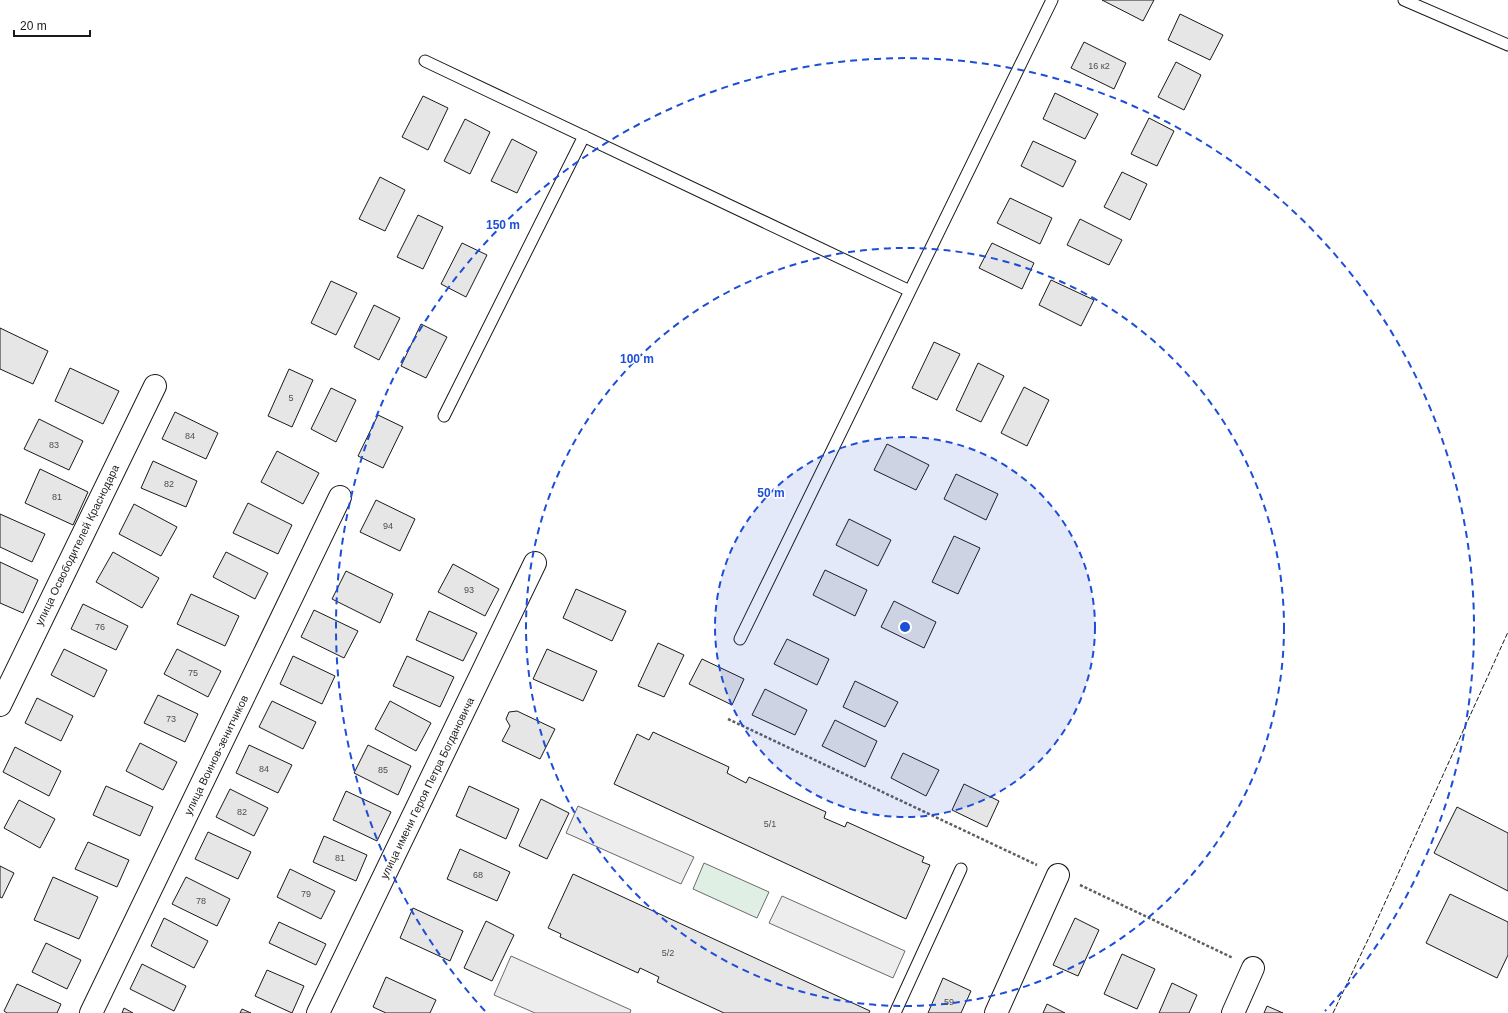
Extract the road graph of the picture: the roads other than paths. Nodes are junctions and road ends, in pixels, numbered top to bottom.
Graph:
1 (1052, 0) edge
2 (1404, 0) edge
3 (1508, 46) edge
4 (425, 61) dead end
5 (584, 136) junction
6 (910, 291) junction
7 (155, 386) dead end
8 (444, 416) dead end
9 (340, 497) dead end
10 (535, 564) dead end
11 (740, 639) dead end
12 (0, 704) edge
13 (961, 869) dead end
14 (1058, 875) road end
15 (1253, 968) road end
16 (91, 1013) edge
17 (318, 1013) edge
18 (895, 1013) edge
19 (996, 1013) edge
20 (1233, 1013) edge

1 - 6 lane
2 - 3 lane
4 - 5 lane
5 - 6 lane
5 - 8 lane
6 - 11 lane
7 - 12 street, улица Освободителей Краснодара
9 - 16 street, улица Воинов-зенитчиков
10 - 17 street, улица имени Героя Петра Богдановича
13 - 18 lane
14 - 19 street
15 - 20 street

